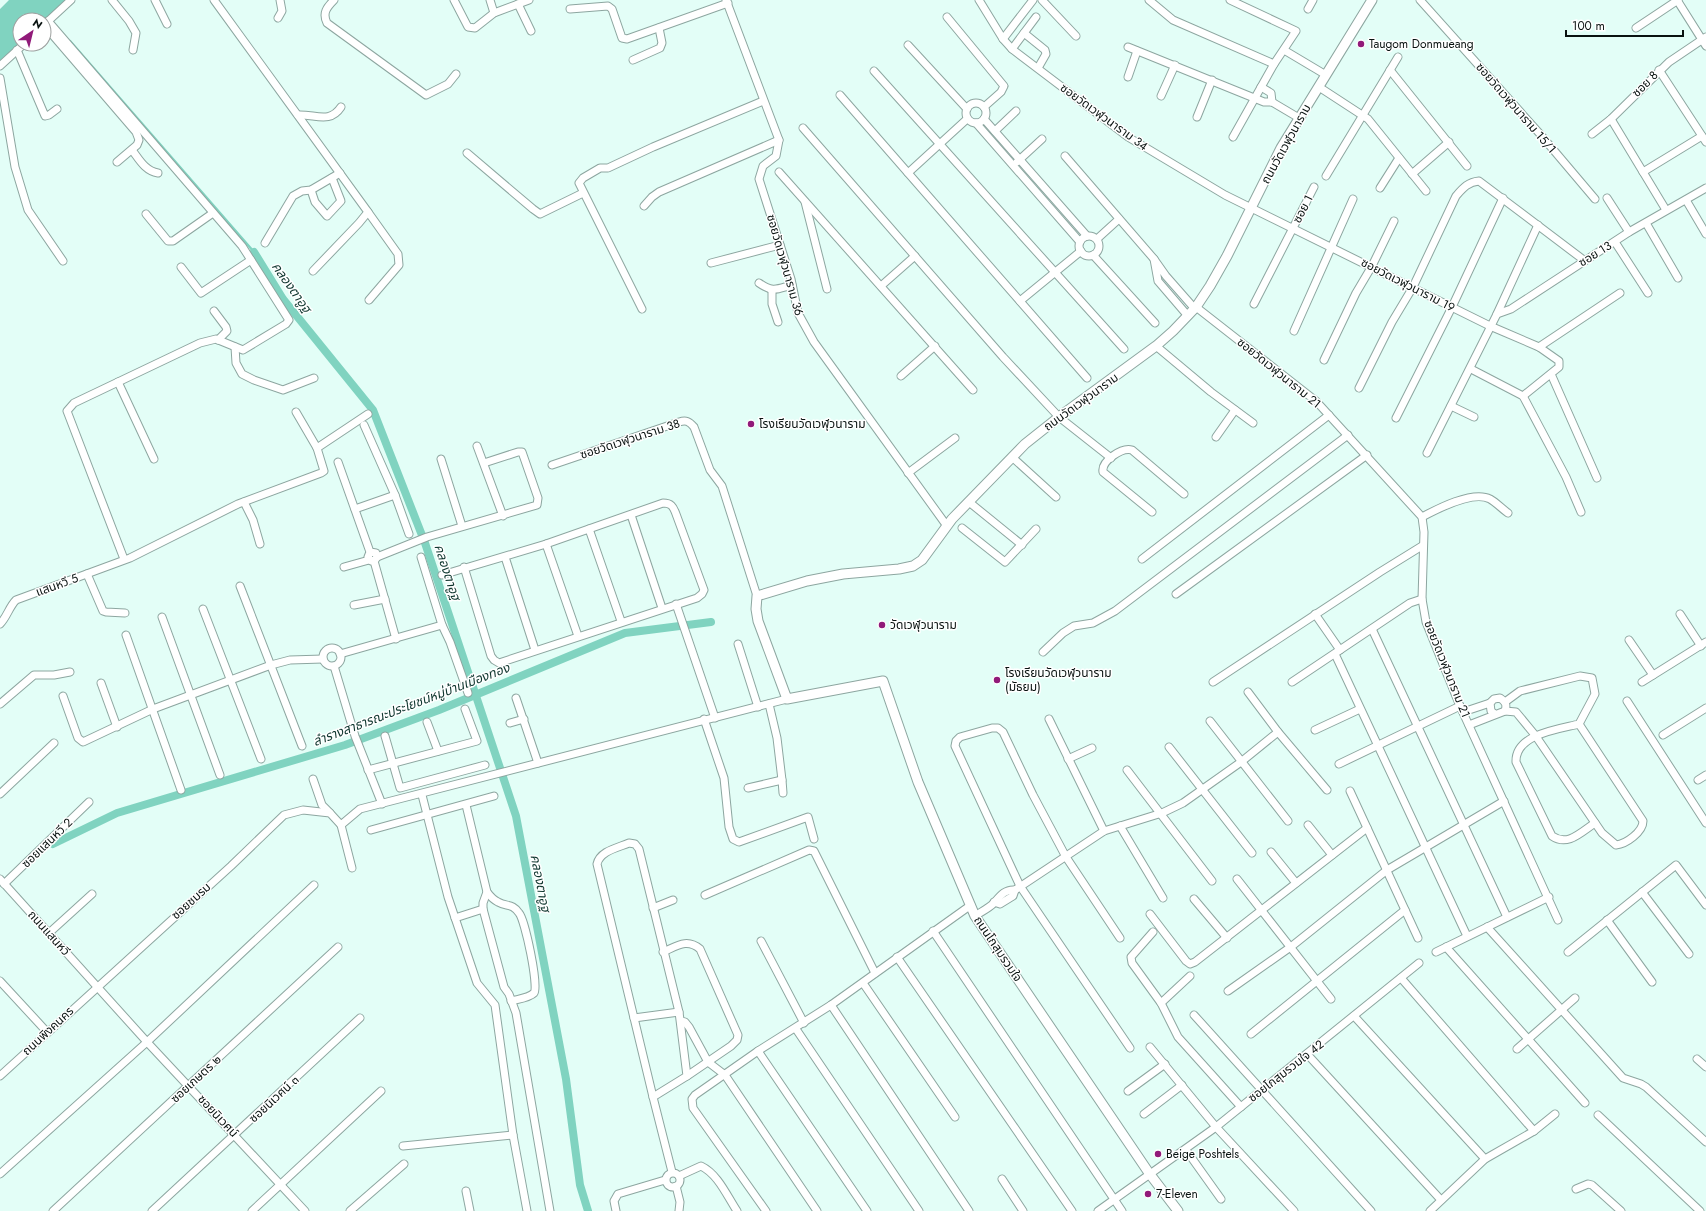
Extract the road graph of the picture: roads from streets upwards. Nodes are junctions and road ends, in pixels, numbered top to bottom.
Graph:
1 (72, 0) edge
2 (112, 0) edge
3 (155, 0) edge
4 (214, 0) edge
5 (280, 0) edge
6 (334, 0) edge
7 (454, 0) edge
8 (490, 0) edge
9 (529, 0) edge
10 (979, 0) edge
11 (1033, 0) edge
12 (1042, 0) edge
13 (1230, 0) edge
14 (1313, 0) edge
15 (1372, 0) edge
16 (1420, 0) edge
17 (1677, 0) edge
18 (1154, 1) edge
19 (727, 2) edge
20 (518, 4) junction
21 (570, 9) dead end
22 (1308, 9) dead end
23 (494, 14) junction
24 (947, 17) dead end
25 (1036, 17) dead end
26 (52, 18) edge
27 (278, 18) dead end
28 (167, 24) dead end
29 (659, 28) junction
30 (1636, 28) dead end
31 (531, 31) dead end
32 (52, 32) edge
33 (52, 32) edge
34 (1024, 33) junction
35 (1076, 36) dead end
36 (1003, 39) junction
37 (1705, 41) edge
38 (908, 45) dead end
39 (1128, 47) dead end
40 (1012, 49) junction
41 (133, 50) dead end
42 (1137, 50) junction
43 (1284, 50) junction
44 (15, 52) edge
45 (18, 52) edge
46 (1398, 57) dead end
47 (633, 60) dead end
48 (1274, 64) junction
49 (1175, 65) junction
50 (0, 66) edge
51 (1038, 68) junction
52 (1390, 70) junction
53 (1659, 70) junction
54 (874, 71) dead end
55 (456, 74) dead end
56 (1326, 75) junction
57 (1128, 77) dead end
58 (0, 78) edge
59 (1212, 80) junction
60 (1261, 87) junction
61 (1319, 87) junction
62 (840, 94) dead end
63 (1161, 96) dead end
64 (1255, 97) junction
65 (763, 101) junction
66 (1272, 102) junction
67 (341, 107) dead end
68 (984, 108) junction
69 (57, 109) dead end
70 (967, 109) junction
71 (1016, 111) dead end
72 (1362, 114) junction
73 (298, 115) junction
74 (1197, 117) dead end
75 (967, 118) junction
76 (1299, 118) junction
77 (984, 119) junction
78 (1611, 119) junction
79 (976, 123) junction
80 (803, 128) dead end
81 (994, 131) junction
82 (1592, 134) dead end
83 (1233, 137) dead end
84 (1042, 139) dead end
85 (1704, 139) edge
86 (779, 140) junction
87 (1449, 142) junction
88 (940, 144) junction
89 (132, 150) junction
90 (467, 153) dead end
91 (1065, 156) dead end
92 (1399, 158) junction
93 (1020, 160) junction
94 (117, 162) dead end
95 (1013, 166) junction
96 (1467, 166) dead end
97 (779, 172) dead end
98 (1643, 172) junction
99 (158, 173) dead end
100 (340, 173) junction
101 (908, 173) junction
102 (1412, 174) junction
103 (1326, 176) dead end
104 (332, 178) junction
105 (1314, 187) dead end
106 (1380, 188) dead end
107 (1706, 188) edge
108 (311, 190) junction
109 (1426, 191) dead end
110 (583, 193) junction
111 (1503, 198) junction
112 (1607, 198) dead end
113 (1353, 199) dead end
114 (1595, 199) dead end
115 (1686, 200) junction
116 (805, 201) junction
117 (644, 206) dead end
118 (1251, 209) junction
119 (1666, 210) junction
120 (368, 212) junction
121 (213, 213) junction
122 (146, 214) dead end
123 (1119, 219) junction
124 (1394, 221) dead end
125 (1646, 223) junction
126 (1538, 225) junction
127 (1292, 230) junction
128 (1629, 232) junction
129 (1706, 234) edge
130 (1087, 236) junction
131 (1096, 239) junction
132 (1080, 242) junction
133 (1616, 242) junction
134 (264, 243) dead end
135 (780, 246) junction
136 (1332, 248) junction
137 (1081, 251) junction
138 (915, 256) junction
139 (1093, 256) junction
140 (251, 260) junction
141 (63, 261) dead end
142 (1585, 261) junction
143 (711, 263) dead end
144 (1372, 266) junction
145 (181, 267) dead end
146 (313, 271) dead end
147 (1054, 272) junction
148 (1678, 278) dead end
149 (759, 283) dead end
150 (792, 285) junction
151 (881, 286) junction
152 (1413, 288) junction
153 (827, 289) dead end
154 (772, 290) junction
155 (1620, 293) dead end
156 (1648, 293) dead end
157 (369, 300) dead end
158 (1020, 301) junction
159 (1254, 304) dead end
160 (1452, 307) junction
161 (642, 309) dead end
162 (1193, 310) junction
163 (214, 311) dead end
164 (1497, 314) junction
165 (778, 322) dead end
166 (1155, 323) dead end
167 (1490, 326) junction
168 (1294, 331) dead end
169 (218, 340) junction
170 (935, 346) junction
171 (1156, 346) junction
172 (235, 347) junction
173 (1539, 347) junction
174 (1124, 349) dead end
175 (1324, 360) dead end
176 (1471, 369) junction
177 (1551, 374) junction
178 (901, 376) dead end
179 (314, 378) dead end
180 (1087, 378) dead end
181 (118, 382) junction
182 (1359, 388) dead end
183 (974, 390) dead end
184 (1523, 396) junction
185 (1451, 406) junction
186 (1235, 410) junction
187 (296, 412) dead end
188 (368, 414) dead end
189 (1329, 415) junction
190 (1059, 417) junction
191 (1474, 417) dead end
192 (1396, 418) dead end
193 (1253, 423) dead end
194 (364, 425) dead end
195 (1348, 435) junction
196 (1216, 437) dead end
197 (955, 438) dead end
198 (477, 446) dead end
199 (317, 448) junction
200 (1427, 453) dead end
201 (1367, 455) junction
202 (1012, 457) junction
203 (1111, 458) junction
204 (154, 459) dead end
205 (441, 459) dead end
206 (338, 462) dead end
207 (484, 464) junction
208 (552, 465) dead end
209 (908, 473) junction
210 (1597, 478) dead end
211 (395, 494) junction
212 (1184, 494) dead end
213 (1056, 497) dead end
214 (244, 502) junction
215 (969, 502) junction
216 (355, 509) junction
217 (1152, 512) dead end
218 (1581, 512) dead end
219 (1508, 513) dead end
220 (631, 515) junction
221 (503, 516) junction
222 (1422, 517) junction
223 (462, 526) junction
224 (947, 526) junction
225 (962, 528) dead end
226 (589, 529) junction
227 (1036, 529) dead end
228 (409, 534) dead end
229 (260, 544) dead end
230 (546, 544) junction
231 (1022, 545) junction
232 (1422, 546) junction
233 (421, 557) dead end
234 (505, 557) junction
235 (124, 559) junction
236 (374, 559) junction
237 (1142, 559) dead end
238 (344, 567) dead end
239 (464, 567) junction
240 (87, 574) junction
241 (442, 575) dead end
242 (240, 586) dead end
243 (1176, 594) dead end
244 (757, 596) junction
245 (385, 599) junction
246 (1422, 599) junction
247 (676, 604) junction
248 (354, 605) dead end
249 (662, 608) junction
250 (203, 609) dead end
251 (125, 613) dead end
252 (1315, 614) junction
253 (1680, 614) dead end
254 (162, 617) dead end
255 (621, 621) junction
256 (0, 624) edge
257 (442, 625) junction
258 (1372, 629) junction
259 (126, 635) dead end
260 (578, 636) junction
261 (396, 639) junction
262 (1629, 640) dead end
263 (738, 644) dead end
264 (1703, 644) edge
265 (535, 650) junction
266 (1043, 652) dead end
267 (1338, 652) junction
268 (340, 654) junction
269 (323, 659) junction
270 (271, 665) junction
271 (334, 666) junction
272 (70, 672) dead end
273 (1653, 675) junction
274 (231, 681) junction
275 (1213, 682) dead end
276 (1292, 682) dead end
277 (1642, 682) dead end
278 (101, 683) dead end
279 (1248, 692) dead end
280 (468, 693) dead end
281 (63, 696) dead end
282 (192, 696) junction
283 (516, 698) dead end
284 (787, 699) junction
285 (1628, 701) dead end
286 (1505, 702) junction
287 (1490, 703) junction
288 (0, 704) edge
289 (769, 704) junction
290 (758, 707) junction
291 (1706, 708) edge
292 (153, 709) junction
293 (465, 709) dead end
294 (1360, 709) junction
295 (1461, 709) junction
296 (1505, 711) junction
297 (1495, 714) junction
298 (715, 718) junction
299 (1049, 718) dead end
300 (524, 719) junction
301 (704, 719) junction
302 (1210, 721) dead end
303 (427, 722) dead end
304 (510, 723) dead end
305 (1579, 724) junction
306 (1469, 725) junction
307 (1418, 726) junction
308 (117, 727) junction
309 (1315, 730) dead end
310 (1278, 732) junction
311 (1535, 735) junction
312 (1663, 735) dead end
313 (385, 736) dead end
314 (54, 743) dead end
315 (302, 746) dead end
316 (1378, 746) junction
317 (1169, 747) dead end
318 (1092, 748) dead end
319 (438, 751) junction
320 (261, 759) dead end
321 (1068, 759) junction
322 (1241, 762) junction
323 (393, 763) junction
324 (538, 763) junction
325 (1339, 764) dead end
326 (485, 765) dead end
327 (368, 770) junction
328 (1127, 770) dead end
329 (220, 775) dead end
330 (1706, 775) edge
331 (313, 779) dead end
332 (782, 780) junction
333 (1698, 780) dead end
334 (748, 788) dead end
335 (181, 790) dead end
336 (1327, 790) dead end
337 (1202, 791) junction
338 (1350, 791) dead end
339 (783, 793) dead end
340 (0, 794) edge
341 (422, 794) junction
342 (494, 796) dead end
343 (1504, 801) junction
344 (89, 802) dead end
345 (382, 804) junction
346 (466, 805) junction
347 (330, 813) junction
348 (1162, 813) junction
349 (428, 815) junction
350 (1288, 821) dead end
351 (1595, 823) junction
352 (1706, 823) edge
353 (341, 825) junction
354 (1308, 825) dead end
355 (1464, 825) junction
356 (1120, 826) junction
357 (1367, 828) junction
358 (371, 830) dead end
359 (1104, 831) junction
360 (814, 839) dead end
361 (1426, 848) junction
362 (1271, 852) dead end
363 (1252, 853) dead end
364 (1332, 855) junction
365 (1066, 857) junction
366 (352, 868) dead end
367 (1387, 870) junction
368 (1237, 880) dead end
369 (1212, 881) dead end
370 (2, 882) edge
371 (1296, 883) junction
372 (314, 885) dead end
373 (1018, 888) junction
374 (486, 892) junction
375 (1642, 892) junction
376 (92, 894) dead end
377 (705, 895) dead end
378 (1549, 897) junction
379 (1163, 898) dead end
380 (1194, 899) dead end
381 (673, 900) dead end
382 (971, 905) junction
383 (1706, 905) edge
384 (653, 908) junction
385 (483, 909) junction
386 (1405, 910) junction
387 (1263, 911) junction
388 (1150, 914) dead end
389 (975, 916) junction
390 (1507, 917) junction
391 (455, 918) junction
392 (1558, 920) dead end
393 (1607, 920) junction
394 (1487, 927) junction
395 (934, 931) junction
396 (1153, 932) dead end
397 (49, 933) junction
398 (1467, 936) junction
399 (1120, 938) dead end
400 (1226, 938) junction
401 (1418, 938) dead end
402 (761, 941) dead end
403 (1292, 946) junction
404 (338, 947) dead end
405 (1446, 947) junction
406 (663, 952) junction
407 (1436, 952) dead end
408 (1568, 952) dead end
409 (1689, 954) dead end
410 (897, 957) junction
411 (1419, 963) dead end
412 (875, 973) junction
413 (1190, 976) dead end
414 (1401, 978) junction
415 (1318, 980) junction
416 (0, 981) edge
417 (1652, 982) dead end
418 (863, 983) junction
419 (97, 986) junction
420 (1228, 991) dead end
421 (1575, 998) dead end
422 (1332, 999) dead end
423 (511, 1001) junction
424 (1161, 1003) junction
425 (831, 1005) junction
426 (1562, 1009) junction
427 (679, 1012) junction
428 (1194, 1015) dead end
429 (1354, 1016) junction
430 (360, 1018) dead end
431 (634, 1018) junction
432 (681, 1020) junction
433 (804, 1023) junction
434 (796, 1029) junction
435 (47, 1032) junction
436 (1251, 1034) dead end
437 (1527, 1039) junction
438 (147, 1042) junction
439 (1150, 1047) dead end
440 (1130, 1048) dead end
441 (1516, 1049) dead end
442 (758, 1051) junction
443 (1307, 1054) junction
444 (1697, 1059) dead end
445 (708, 1062) junction
446 (1165, 1064) junction
447 (1706, 1067) edge
448 (725, 1075) junction
449 (0, 1076) edge
450 (687, 1076) junction
451 (189, 1085) junction
452 (1182, 1085) junction
453 (1260, 1090) junction
454 (381, 1091) dead end
455 (1128, 1091) dead end
456 (653, 1097) junction
457 (1585, 1103) dead end
458 (1241, 1107) junction
459 (1144, 1114) dead end
460 (1555, 1114) dead end
461 (1598, 1115) dead end
462 (955, 1117) dead end
463 (1216, 1127) junction
464 (1534, 1131) junction
465 (235, 1135) junction
466 (513, 1135) junction
467 (1706, 1142) edge
468 (404, 1146) dead end
469 (1186, 1150) junction
470 (1486, 1159) junction
471 (404, 1164) dead end
472 (672, 1172) junction
473 (1149, 1173) junction
474 (0, 1174) edge
475 (679, 1176) junction
476 (1002, 1179) dead end
477 (665, 1180) junction
478 (281, 1184) junction
479 (676, 1186) junction
480 (1576, 1189) dead end
481 (466, 1191) dead end
482 (1114, 1199) junction
483 (1221, 1199) dead end
484 (1441, 1200) junction
485 (53, 1211) edge
486 (152, 1211) edge
487 (252, 1211) edge
488 (305, 1211) edge
489 (350, 1211) edge
490 (470, 1211) edge
491 (527, 1211) edge
492 (550, 1211) edge
493 (616, 1211) edge
494 (680, 1211) edge
495 (737, 1211) edge
496 (766, 1211) edge
497 (817, 1211) edge
498 (868, 1211) edge
499 (919, 1211) edge
500 (969, 1211) edge
501 (1023, 1211) edge
502 (1072, 1211) edge
503 (1098, 1211) edge
504 (1122, 1211) edge
505 (1178, 1211) edge
506 (1294, 1211) edge
507 (1371, 1211) edge
508 (1430, 1211) edge
509 (1621, 1211) edge
510 (1700, 1211) edge

1 - 26 street
2 - 41 street
3 - 28 street
4 - 73 street
5 - 27 street
6 - 55 street
7 - 23 street
8 - 23 street
9 - 20 street
10 - 36 street, ซอยวัดเวฬุวนาราม 34
11 - 36 street
12 - 35 street
13 - 43 street
14 - 22 street
15 - 56 street, ถนนวัดเวฬุวนาราม
16 - 114 street, ซอยวัดเวฬุวนาราม 15/1
17 - 30 street
17 - 37 street
18 - 48 street
19 - 29 street
19 - 65 street
20 - 23 street
20 - 31 street
21 - 29 street
24 - 68 street
25 - 34 street
29 - 47 street
32 - 89 street
33 - 121 street
34 - 40 street
34 - 51 street
36 - 40 street, ซอยวัดเวฬุวนาราม 34
37 - 53 street, ซอย 8
38 - 70 street
39 - 42 street
40 - 51 street, ซอยวัดเวฬุวนาราม 34
42 - 49 street
42 - 57 street
43 - 48 street
43 - 56 street
44 - 50 street
45 - 69 street
46 - 52 street
48 - 60 street
49 - 59 street
49 - 63 street
51 - 118 street, ซอยวัดเวฬุวนาราม 34
52 - 72 street
52 - 87 street
53 - 78 street, ซอย 8
53 - 85 street
54 - 88 street
56 - 61 street, ถนนวัดเวฬุวนาราม
58 - 141 street
59 - 64 street
59 - 74 street
60 - 64 street
60 - 66 street
61 - 72 street
61 - 76 street, ถนนวัดเวฬุวนาราม
62 - 101 street
64 - 66 street
64 - 83 street
65 - 86 street
65 - 110 street
66 - 76 street
67 - 73 street
68 - 70 street
68 - 77 street
70 - 75 street
71 - 81 street
72 - 92 street
72 - 103 street
73 - 100 street
75 - 79 street
75 - 88 street
76 - 118 street, ถนนวัดเวฬุวนาราม
77 - 79 street
77 - 81 street
78 - 82 street, ซอย 8
78 - 98 street
79 - 95 street
80 - 138 street
81 - 93 street
84 - 93 street
85 - 98 street
86 - 117 street
86 - 135 street, ซอยวัดเวฬุวนาราม 36
87 - 96 street
87 - 102 street
88 - 101 street
88 - 147 street
89 - 94 street
89 - 99 street
90 - 110 street
91 - 123 street, ซอยวัดเวฬุวนาราม 21
92 - 102 street
92 - 106 street
93 - 95 street
93 - 130 street
95 - 132 street
97 - 116 street
98 - 119 street
100 - 104 street
100 - 120 street
101 - 158 street
102 - 109 street
104 - 108 street
104 - 108 street
105 - 127 street, ซอย 1
107 - 115 street, ซอย 13
108 - 134 street
110 - 161 street
111 - 126 street
111 - 152 street
111 - 160 street
112 - 128 street
113 - 136 street
115 - 119 street, ซอย 13
115 - 129 street
116 - 151 street
116 - 153 street
118 - 127 street, ซอยวัดเวฬุวนาราม 19
118 - 162 street, ถนนวัดเวฬุวนาราม
119 - 125 street, ซอย 13
120 - 146 street
120 - 157 street
121 - 122 street
121 - 140 street
123 - 131 street
123 - 162 street, ซอยวัดเวฬุวนาราม 21
124 - 144 street
125 - 128 street, ซอย 13
125 - 148 street
126 - 142 street
126 - 164 street
127 - 136 street, ซอยวัดเวฬุวนาราม 19
127 - 159 street, ซอย 1
128 - 133 street, ซอย 13
130 - 131 street
130 - 132 street
131 - 139 street
132 - 137 street
133 - 142 street, ซอย 13
133 - 156 street
135 - 143 street
135 - 150 street, ซอยวัดเวฬุวนาราม 36
136 - 144 street, ซอยวัดเวฬุวนาราม 19
136 - 168 street
137 - 139 street
137 - 147 street
138 - 151 street
138 - 190 street
139 - 166 street
140 - 145 street
140 - 172 street
142 - 164 street, ซอย 13
144 - 152 street, ซอยวัดเวฬุวนาราม 19
144 - 175 street
147 - 158 street
147 - 174 street
149 - 154 street
150 - 154 street
150 - 209 street, ซอยวัดเวฬุวนาราม 36
151 - 170 street
152 - 160 street, ซอยวัดเวฬุวนาราม 19
152 - 182 street
154 - 165 street
155 - 173 street
158 - 180 street
160 - 167 street, ซอยวัดเวฬุวนาราม 19
160 - 192 street
162 - 171 street, ถนนวัดเวฬุวนาราม
162 - 189 street, ซอยวัดเวฬุวนาราม 21
163 - 169 street
164 - 167 street
167 - 173 street, ซอยวัดเวฬุวนาราม 19
167 - 176 street
169 - 172 street
169 - 181 street
170 - 178 street
170 - 183 street
171 - 186 street
171 - 190 street, ถนนวัดเวฬุวนาราม
172 - 179 street
173 - 177 street, ซอยวัดเวฬุวนาราม 19
176 - 184 street
176 - 185 street
177 - 184 street
177 - 210 street
181 - 204 street
181 - 235 street
184 - 218 street
185 - 191 street
185 - 200 street
186 - 193 street
186 - 196 street
187 - 199 street
188 - 199 street
189 - 195 street, ซอยวัดเวฬุวนาราม 21
189 - 237 street
190 - 202 street, ถนนวัดเวฬุวนาราม
190 - 203 street
194 - 211 street
195 - 201 street, ซอยวัดเวฬุวนาราม 21
195 - 266 street
197 - 209 street
198 - 207 street
199 - 214 street, แสนหวี 5
201 - 222 street, ซอยวัดเวฬุวนาราม 21
201 - 243 street
202 - 213 street
202 - 215 street, ถนนวัดเวฬุวนาราม
203 - 212 street
203 - 217 street
205 - 223 street
206 - 216 street
207 - 221 street
207 - 221 street
208 - 244 street, ซอยวัดเวฬุวนาราม 38
209 - 224 street, ซอยวัดเวฬุวนาราม 36
211 - 216 street
211 - 228 street
214 - 229 street
214 - 235 street, แสนหวี 5
215 - 224 street, ถนนวัดเวฬุวนาราม
215 - 231 street
216 - 236 street
219 - 222 street
220 - 226 street
220 - 247 street
220 - 249 street
221 - 223 street
222 - 232 street, ซอยวัดเวฬุวนาราม 21
223 - 236 street
224 - 244 street, ถนนวัดเวฬุวนาราม
225 - 231 street
226 - 230 street
226 - 255 street
227 - 231 street
230 - 234 street
230 - 260 street
232 - 246 street, ซอยวัดเวฬุวนาราม 21
232 - 252 street
233 - 257 street
234 - 239 street
234 - 265 street
235 - 240 street, แสนหวี 5
236 - 238 street
236 - 245 street
239 - 241 street
239 - 265 street
240 - 251 street
240 - 256 street, แสนหวี 5
242 - 270 street
244 - 284 street
245 - 248 street
245 - 261 street
246 - 258 street
246 - 295 street, ซอยวัดเวฬุวนาราม 21
247 - 249 street
247 - 298 street
249 - 255 street
250 - 274 street
252 - 267 street
252 - 275 street
253 - 264 street
254 - 282 street
255 - 260 street
257 - 261 street
257 - 280 street
258 - 267 street
258 - 307 street
259 - 292 street
260 - 265 street
261 - 268 street
262 - 273 street
263 - 290 street
264 - 273 street
267 - 276 street
267 - 294 street
268 - 269 street
268 - 271 street
269 - 270 street
269 - 271 street
270 - 274 street
270 - 315 street
271 - 327 street
272 - 288 street
273 - 277 street
274 - 282 street
274 - 320 street
278 - 308 street
279 - 310 street
281 - 308 street
282 - 292 street
282 - 329 street
283 - 300 street
284 - 289 street
284 - 382 street, ถนนโกสุมรวมใจ
285 - 352 street
286 - 287 street
286 - 296 street
286 - 305 street
287 - 295 street
287 - 297 street
289 - 290 street
289 - 332 street
290 - 298 street
291 - 312 street
292 - 308 street
292 - 335 street
293 - 319 street
294 - 309 street
294 - 316 street
295 - 306 street, ซอยวัดเวฬุวนาราม 21
295 - 307 street
296 - 297 street
296 - 311 street
297 - 306 street
298 - 301 street
299 - 321 street
300 - 304 street
300 - 324 street
301 - 324 street
301 - 360 street
302 - 322 street
303 - 319 street
305 - 311 street
305 - 351 street
306 - 343 street, ซอยวัดเวฬุวนาราม 21
307 - 316 street
307 - 355 street
310 - 322 street
310 - 336 street
311 - 351 street
311 - 351 street
313 - 323 street
314 - 340 street
316 - 325 street
316 - 361 street
317 - 337 street
318 - 321 street
319 - 323 street
321 - 359 street
322 - 337 street
322 - 350 street
323 - 326 street
323 - 327 street
324 - 341 street
327 - 345 street
328 - 348 street
330 - 333 street
331 - 347 street
332 - 334 street
332 - 339 street
337 - 348 street
337 - 363 street
338 - 357 street
341 - 345 street
341 - 349 street
342 - 346 street
343 - 355 street
343 - 378 street, ซอยวัดเวฬุวนาราม 21
344 - 370 street, ซอยแสนหวี 2
345 - 353 street
346 - 349 street
346 - 374 street
347 - 353 street
347 - 419 street, ซอยชมรม
348 - 356 street
348 - 369 street
349 - 358 street
349 - 391 street
353 - 366 street
354 - 364 street
355 - 361 street
355 - 390 street
356 - 359 street
356 - 379 street
357 - 364 street
357 - 367 street
359 - 365 street
361 - 367 street
361 - 398 street
362 - 371 street
364 - 371 street
365 - 373 street
365 - 373 street
365 - 399 street
367 - 386 street
367 - 403 street
368 - 387 street
370 - 397 street, ถนนแสนหวี
371 - 387 street
372 - 438 street
373 - 389 street
373 - 440 street
374 - 385 street
374 - 423 street
375 - 383 street
375 - 393 street
375 - 409 street
376 - 397 street
377 - 412 street
378 - 390 street
378 - 392 street, ซอยวัดเวฬุวนาราม 21
380 - 400 street
381 - 384 street
382 - 389 street, ถนนโกสุมรวมใจ
382 - 395 street
384 - 406 street
384 - 431 street
385 - 391 street
385 - 423 street
386 - 401 street
386 - 415 street
387 - 400 street
387 - 403 street
388 - 400 street
389 - 473 street, ถนนโกสุมรวมใจ
390 - 394 street
391 - 466 street
393 - 408 street
393 - 417 street
394 - 398 street
394 - 426 street
395 - 410 street
395 - 482 street
396 - 424 street
397 - 419 street, ถนนแสนหวี
398 - 405 street
402 - 433 street
403 - 415 street
403 - 420 street
404 - 451 street, ซอยเกษตร ๒
405 - 407 street
405 - 437 street
406 - 427 street
406 - 445 street
410 - 412 street
410 - 502 street
411 - 414 street, ซอยโกสุมรวมใจ 42
412 - 418 street
413 - 424 street
414 - 429 street, ซอยโกสุมรวมใจ 42
414 - 464 street
415 - 422 street
415 - 436 street
416 - 435 street
418 - 425 street
418 - 462 street
419 - 435 street, ถนนพิงคนคร
419 - 438 street, ซอยนิเวศน์
421 - 426 street
423 - 492 street
424 - 458 street
425 - 433 street
425 - 500 street
426 - 437 street
426 - 467 street
427 - 431 street
427 - 432 street
428 - 453 street
429 - 443 street, ซอยโกสุมรวมใจ 42
429 - 470 street
430 - 465 street, ซอยนิเวศน์ ๓
431 - 456 street
432 - 445 street
432 - 450 street
433 - 434 street
434 - 442 street
434 - 499 street
435 - 449 street, ถนนพิงคนคร
437 - 441 street
437 - 457 street
438 - 451 street, ซอยนิเวศน์
438 - 474 street
439 - 446 street
442 - 448 street
442 - 498 street
443 - 453 street, ซอยโกสุมรวมใจ 42
443 - 484 street
444 - 447 street
445 - 448 street
445 - 450 street
446 - 452 street
446 - 455 street
448 - 496 street
448 - 497 street
450 - 456 street
451 - 465 street, ซอยนิเวศน์
451 - 485 street, ซอยเกษตร ๒
452 - 459 street
452 - 463 street
453 - 458 street, ซอยโกสุมรวมใจ 42
453 - 507 street
454 - 478 street
456 - 472 street
458 - 463 street, ซอยโกสุมรวมใจ 42
460 - 464 street
461 - 510 street
463 - 469 street, ซอยโกสุมรวมใจ 42
463 - 506 street
464 - 470 street
465 - 478 street, ซอยนิเวศน์
465 - 486 street, ซอยนิเวศน์ ๓
466 - 468 street
466 - 491 street
469 - 473 street, ซอยโกสุมรวมใจ 42
469 - 483 street
470 - 484 street
471 - 489 street
472 - 475 street
472 - 477 street
473 - 482 street, ซอยโกสุมรวมใจ 42
473 - 505 street, ถนนโกสุมรวมใจ
475 - 479 street
475 - 495 street
476 - 501 street
477 - 479 street
477 - 493 street
478 - 487 street
478 - 488 street, ซอยนิเวศน์
479 - 494 street
480 - 509 street
481 - 490 street
482 - 503 street, ซอยโกสุมรวมใจ 42
482 - 504 street
484 - 508 street

